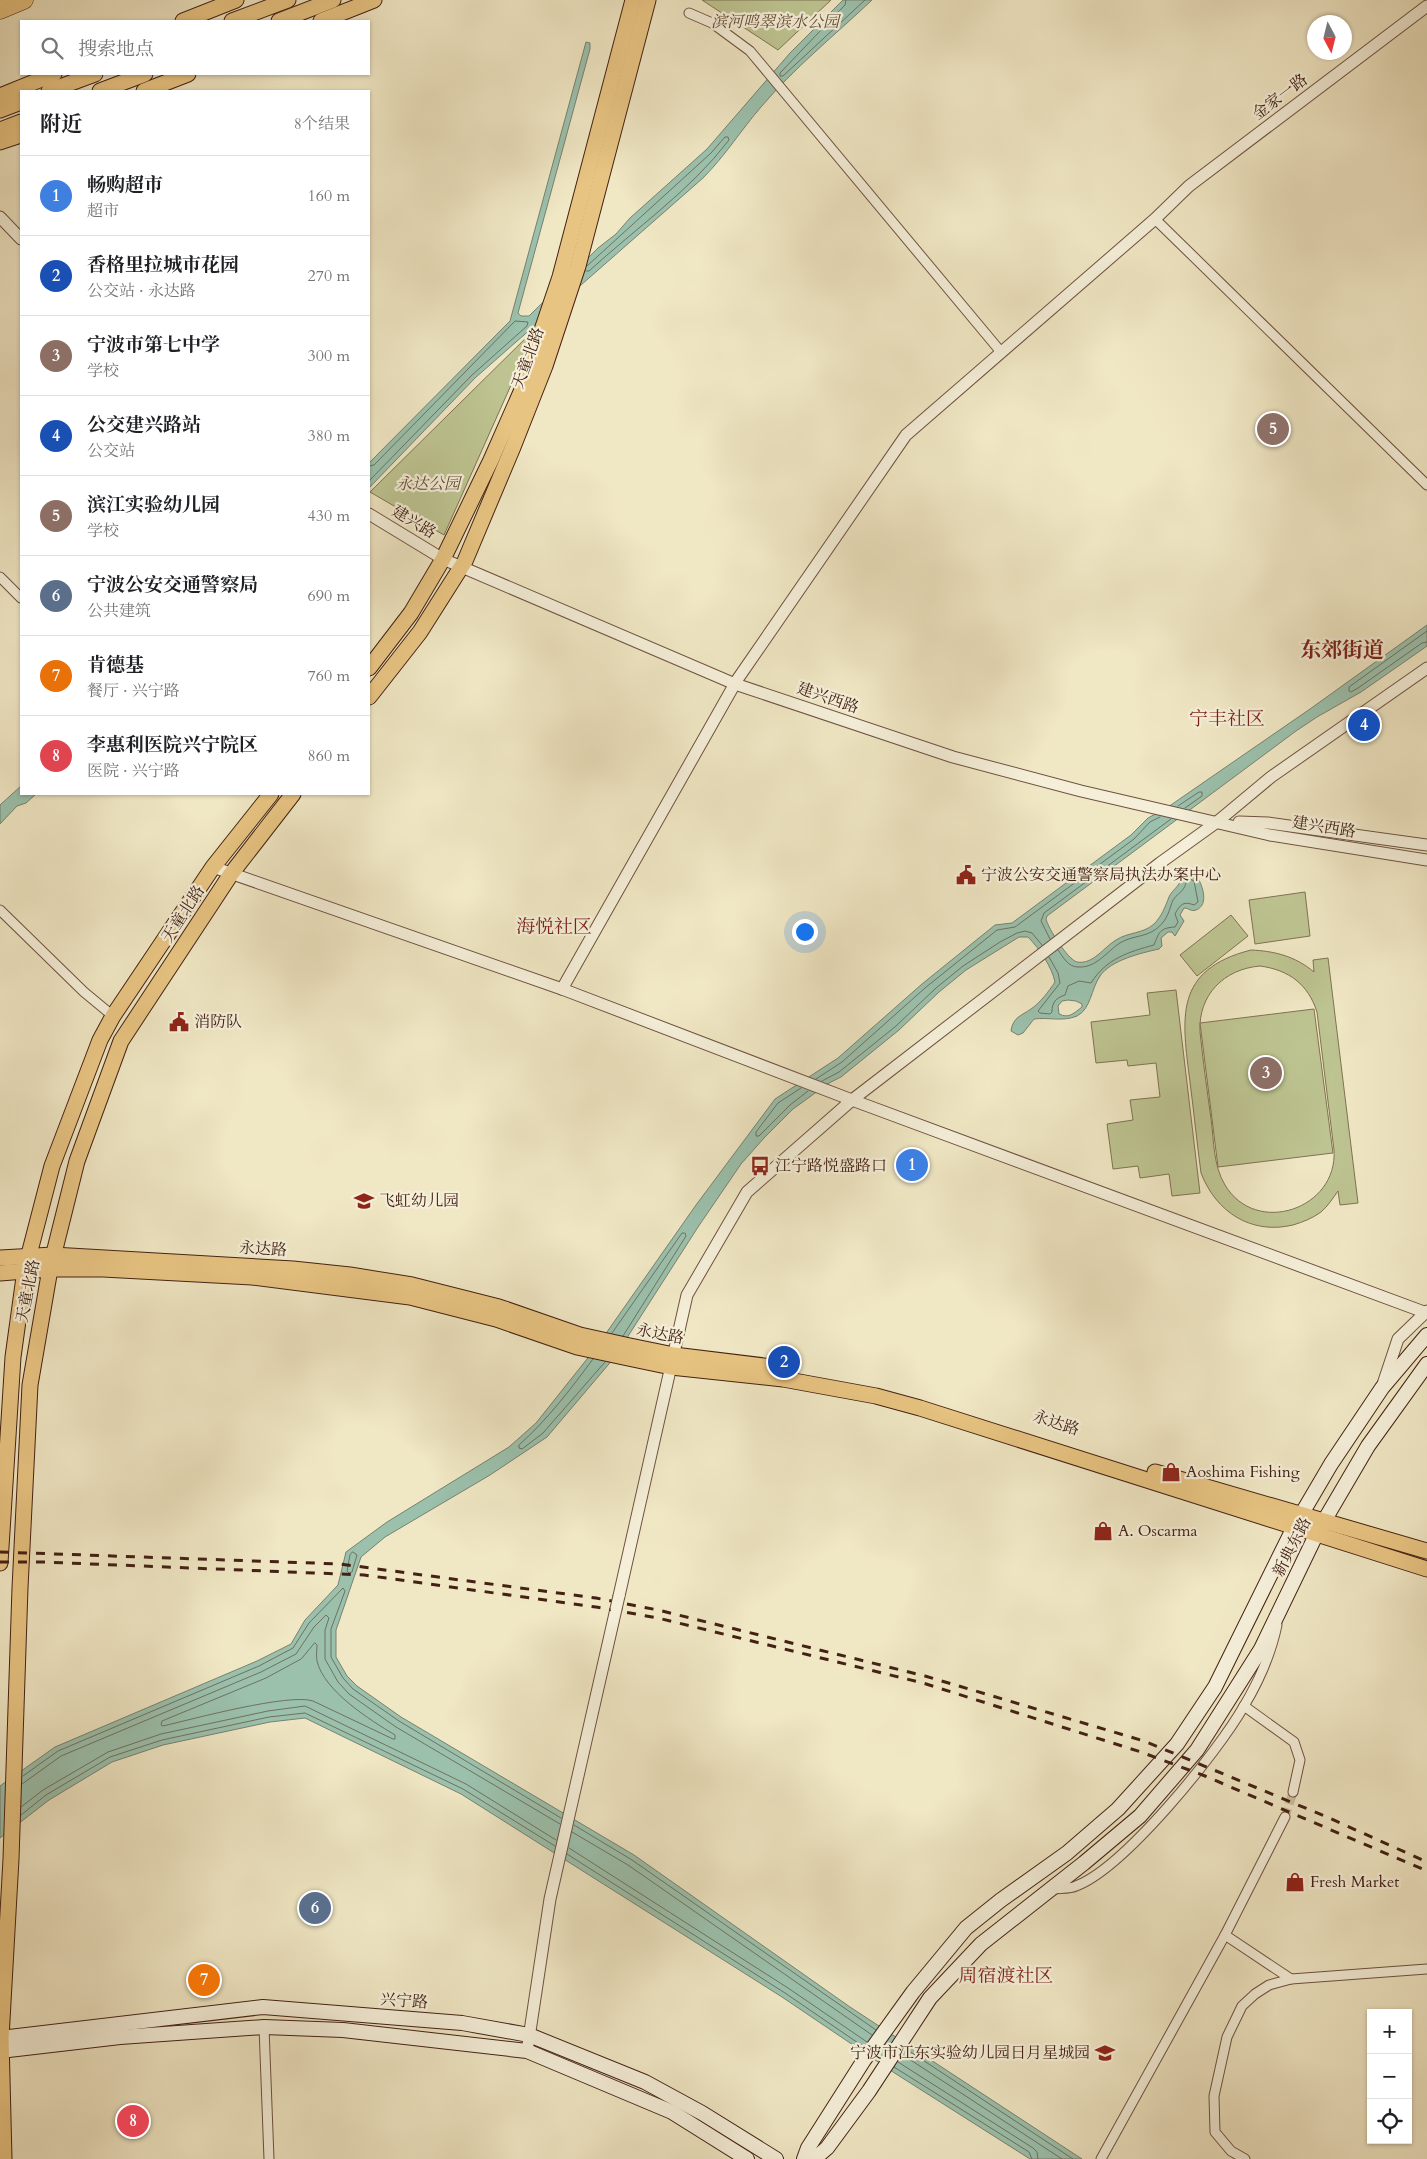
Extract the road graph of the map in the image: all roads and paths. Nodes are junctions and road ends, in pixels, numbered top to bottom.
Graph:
1 (24, 0) edge
2 (236, 0) edge
3 (288, 0) edge
4 (333, 0) edge
5 (374, 0) edge
6 (633, 0) edge
7 (648, 0) edge
8 (1427, 6) edge
9 (0, 10) edge
10 (689, 14) dead end
11 (186, 20) edge
12 (235, 20) edge
13 (282, 20) edge
14 (324, 20) edge
15 (52, 75) edge
16 (92, 75) edge
17 (142, 75) edge
18 (185, 75) edge
19 (52, 90) edge
20 (103, 90) edge
21 (147, 90) edge
22 (0, 96) edge
23 (20, 102) edge
24 (612, 108) junction
25 (0, 110) edge
26 (20, 122) edge
27 (0, 130) edge
28 (20, 135) edge
29 (0, 142) edge
30 (0, 217) edge
31 (1155, 219) junction
32 (20, 238) edge
33 (1001, 352) junction
34 (1427, 485) edge
35 (370, 515) edge
36 (443, 559) junction
37 (461, 566) junction
38 (0, 577) edge
39 (20, 597) edge
40 (370, 667) edge
41 (1427, 668) edge
42 (735, 684) junction
43 (370, 696) edge
44 (270, 795) edge
45 (292, 795) edge
46 (1217, 822) junction
47 (1427, 845) edge
48 (1427, 860) edge
49 (213, 867) junction
50 (231, 874) junction
51 (0, 910) edge
52 (562, 989) junction
53 (113, 1016) junction
54 (852, 1100) junction
55 (29, 1255) junction
56 (0, 1258) edge
57 (52, 1262) junction
58 (25, 1270) junction
59 (0, 1273) edge
60 (1426, 1311) edge
61 (1427, 1335) edge
62 (672, 1361) junction
63 (1427, 1364) edge
64 (1382, 1388) junction
65 (1298, 1521) junction
66 (1320, 1527) junction
67 (1427, 1551) edge
68 (0, 1563) edge
69 (1427, 1569) edge
70 (1279, 1612) junction
71 (1244, 1706) junction
72 (1293, 1792) tunnel mouth
73 (1285, 1817) tunnel mouth
74 (1051, 1889) junction
75 (1225, 1935) junction
76 (1427, 1969) edge
77 (1291, 1979) junction
78 (264, 2027) junction
79 (529, 2035) junction
80 (0, 2038) edge
81 (0, 2051) edge
82 (527, 2051) junction
83 (4, 2159) edge
84 (269, 2159) edge
85 (747, 2159) edge
86 (776, 2159) edge
87 (804, 2159) edge
88 (814, 2159) edge
89 (1102, 2159) edge
90 (1245, 2159) edge

1 - 9 highway
2 - 11 main road
3 - 12 main road
4 - 13 main road
5 - 14 main road
6 - 24 main road, 天童北路
7 - 24 main road, 天童北路
8 - 31 street, 金家一路
10 - 33 street
15 - 22 main road
16 - 19 main road
17 - 20 main road
18 - 21 main road
23 - 25 main road
24 - 36 main road, 天童北路
24 - 37 main road, 天童北路
26 - 27 main road
28 - 29 main road
30 - 32 street
31 - 33 street, 金家一路
31 - 34 street
33 - 42 street, 金家一路
35 - 36 street, 建兴路
36 - 37 street, 建兴西路
36 - 40 main road, 天童北路
37 - 42 street, 建兴西路
37 - 43 main road, 天童北路
38 - 39 street
41 - 46 street
42 - 46 street, 建兴西路
42 - 52 street, 金家一路
44 - 49 main road, 天童北路
45 - 50 main road, 天童北路
46 - 47 street, 建兴西路
46 - 48 street, 建兴西路
46 - 54 street
49 - 50 street
49 - 53 main road, 天童北路
50 - 52 street
50 - 57 main road, 天童北路
51 - 53 street
52 - 54 street
53 - 55 main road, 天童北路
54 - 60 street
54 - 62 street
55 - 56 main road, 永达路
55 - 57 main road, 永达路
55 - 58 main road, 天童北路
57 - 58 main road, 永达路
57 - 62 main road, 永达路
57 - 80 main road, 天童北路
58 - 59 main road, 永达路
58 - 68 main road, 天童北路
60 - 64 street
61 - 64 main road, 新典东路
62 - 65 main road, 永达路
62 - 79 street, bridge
63 - 66 main road, 新典东路
64 - 65 main road, 新典东路
65 - 66 main road, 永达路
65 - 87 main road, 新典东路
66 - 67 main road
66 - 69 main road
66 - 70 main road, 新典东路
70 - 71 street
70 - 74 main road, 新典东路
71 - 72 street
71 - 74 street
73 - 75 street
74 - 88 main road, 新典东路
75 - 77 street
75 - 89 street
76 - 77 street
77 - 90 street
78 - 81 main road
78 - 82 main road
78 - 84 street
79 - 80 main road, 兴宁路
79 - 82 street
79 - 86 main road, 兴宁路
80 - 81 main road, 天童北路
81 - 83 main road, 天童北路
82 - 85 main road

